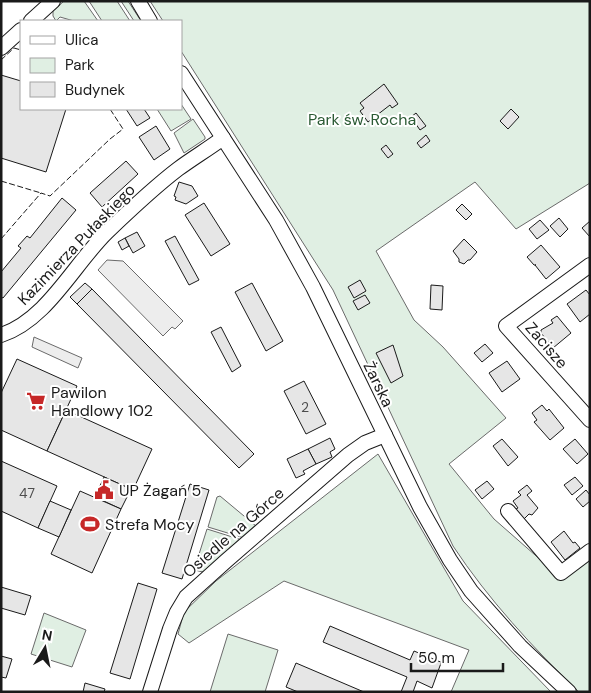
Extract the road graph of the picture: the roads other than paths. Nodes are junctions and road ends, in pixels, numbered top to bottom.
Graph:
1 (53, 1) edge
2 (138, 1) edge
3 (32, 20) edge
4 (149, 20) edge
5 (20, 31) edge
6 (1, 48) edge
7 (182, 76) edge
8 (223, 138) junction
9 (590, 265) edge
10 (1, 335) edge
11 (590, 420) edge
12 (385, 436) junction
13 (508, 511) dead end
14 (590, 551) edge
15 (150, 692) edge
16 (569, 692) edge

1 - 3 street
2 - 4 street
5 - 6 street
7 - 8 street, Żarska
8 - 10 street, Kazimierza Pułaskiego
8 - 12 street, Żarska
9 - 11 street, Zacisze
12 - 15 street, Osiedle na Górce
12 - 16 street, Żarska
13 - 14 street

